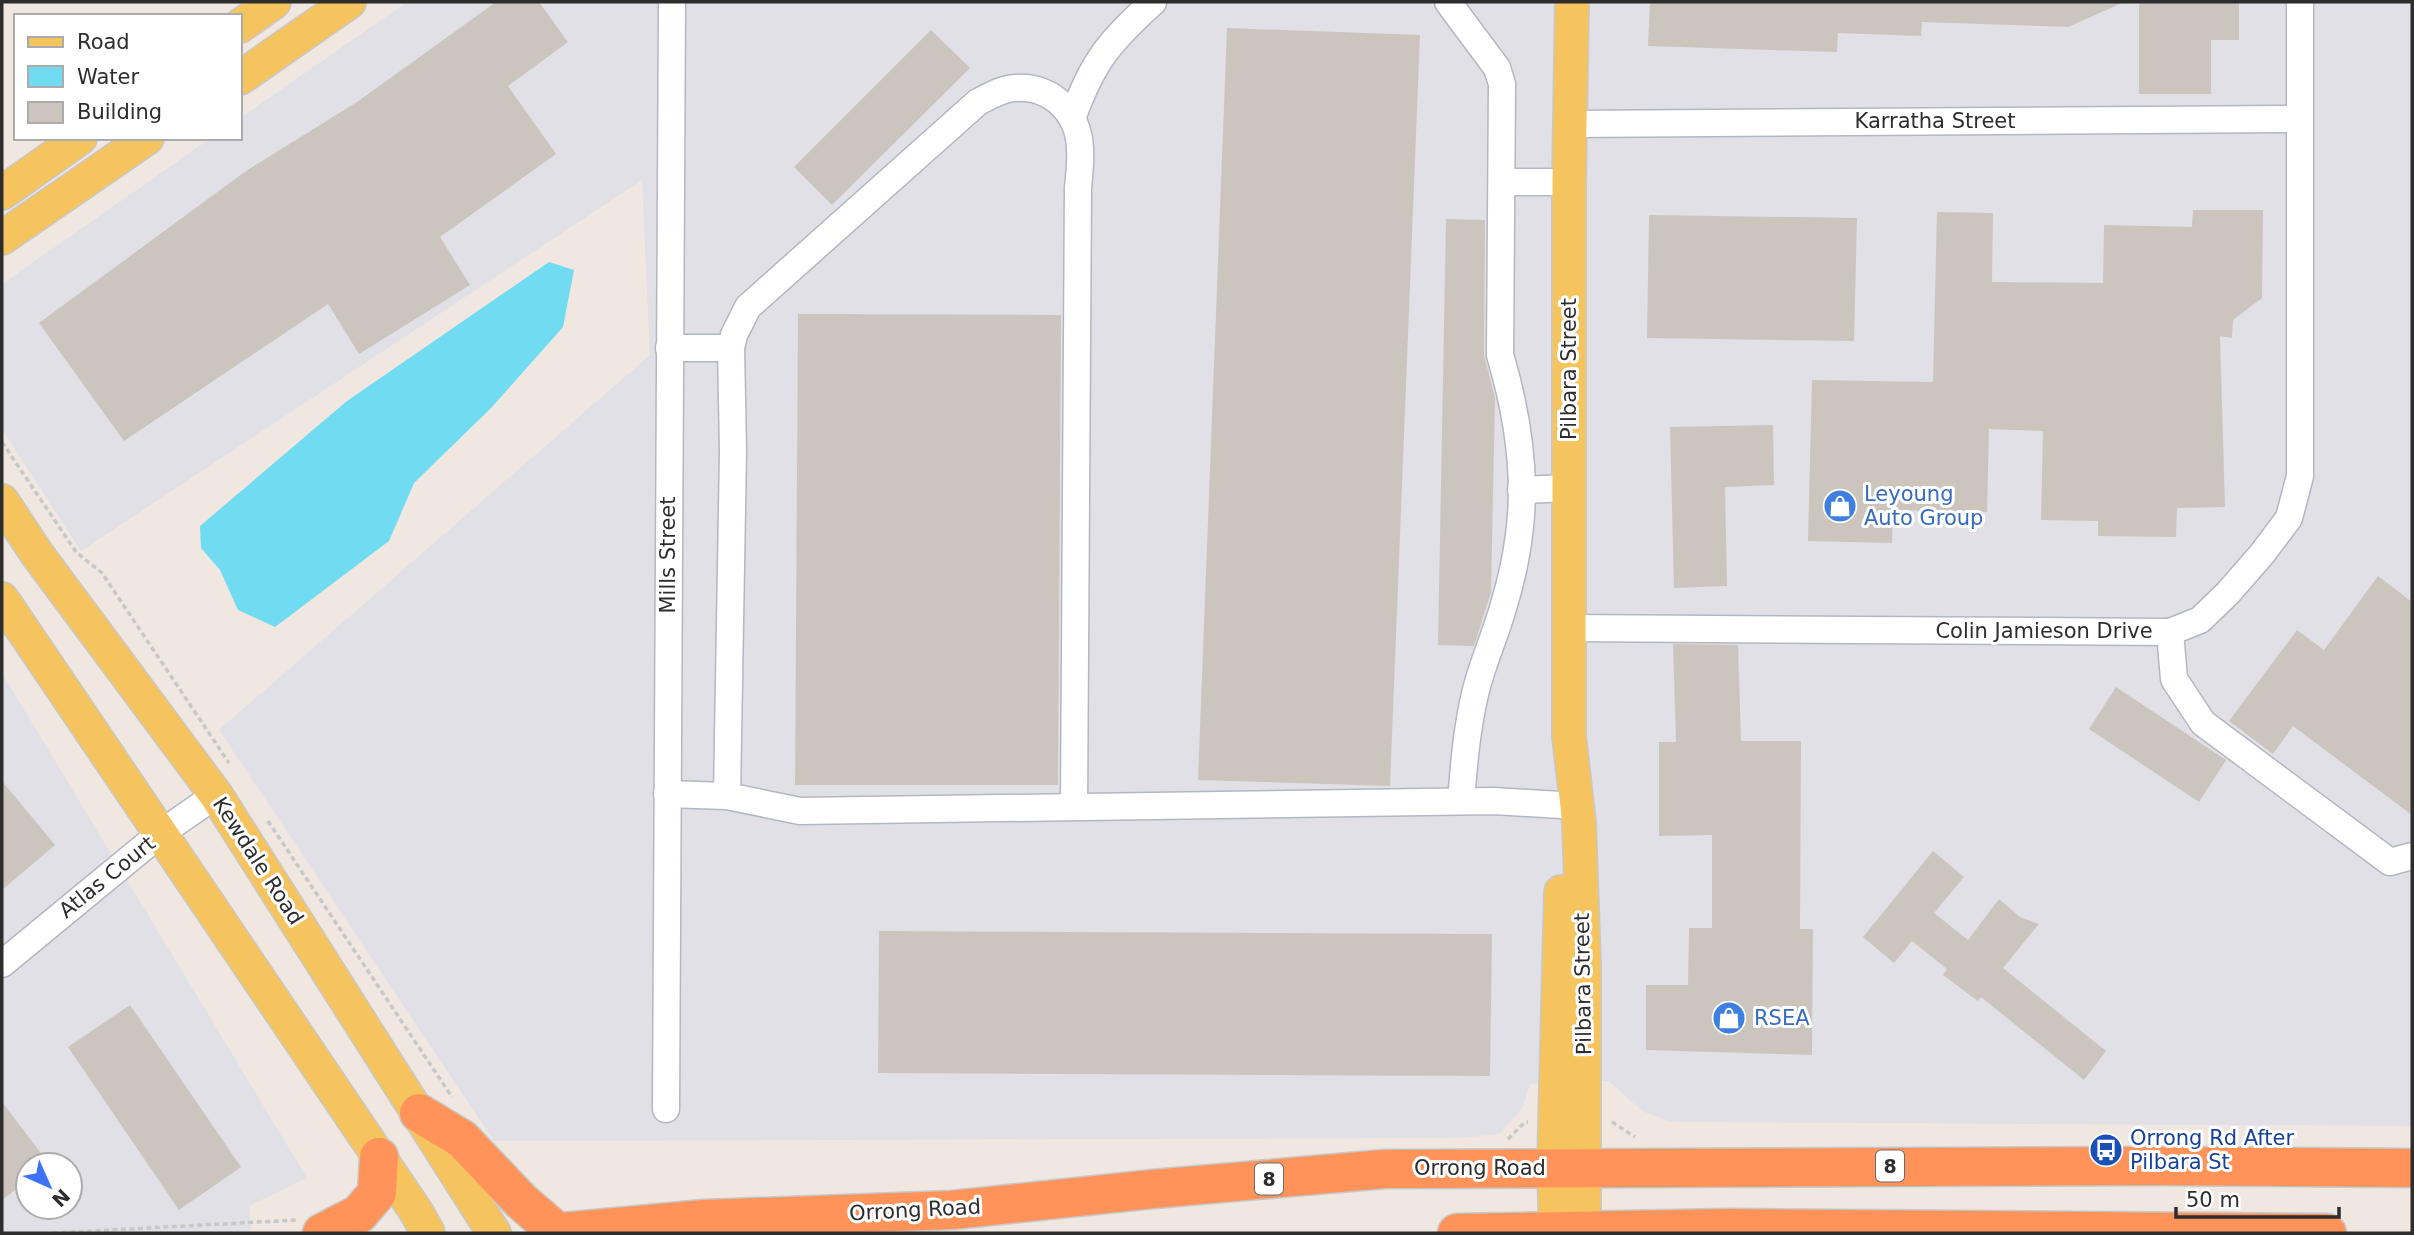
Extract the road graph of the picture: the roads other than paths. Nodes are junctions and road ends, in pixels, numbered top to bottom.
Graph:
1 (274, 2) edge
2 (349, 2) edge
3 (672, 2) edge
4 (1153, 2) edge
5 (1448, 2) edge
6 (1572, 2) edge
7 (2300, 2) edge
8 (242, 25) edge
9 (242, 77) edge
10 (1073, 116) junction
11 (2299, 119) junction
12 (1571, 124) junction
13 (77, 140) edge
14 (144, 140) edge
15 (1502, 182) junction
16 (1569, 182) junction
17 (2, 193) edge
18 (2, 238) edge
19 (669, 348) junction
20 (731, 348) junction
21 (1569, 488) junction
22 (1521, 490) junction
23 (2, 502) edge
24 (2, 599) edge
25 (1568, 628) junction
26 (2170, 632) junction
27 (1569, 736) junction
28 (667, 794) junction
29 (216, 795) junction
30 (727, 796) junction
31 (1461, 801) junction
32 (1562, 805) junction
33 (1074, 806) junction
34 (161, 833) junction
35 (2412, 856) edge
36 (2, 964) edge
37 (666, 1109) dead end
38 (418, 1113) junction
39 (379, 1157) junction
40 (1570, 1168) junction
41 (2412, 1168) edge
42 (315, 1226) edge
43 (1570, 1231) edge
44 (1725, 1231) edge
45 (428, 1233) edge
46 (494, 1233) edge
47 (554, 1233) edge
48 (1457, 1233) edge
49 (2328, 1233) edge

1 - 8 main road
2 - 9 main road
3 - 19 street, Mills Street
4 - 10 street
5 - 15 street
6 - 12 main road, Pilbara Street
7 - 11 street, Colin Jamieson Drive
10 - 20 street
10 - 33 street
11 - 12 street, Karratha Street
11 - 26 street, Colin Jamieson Drive
12 - 16 main road, Pilbara Street
13 - 17 main road
14 - 18 main road
15 - 16 street
15 - 22 street
16 - 21 main road, Pilbara Street
19 - 20 street
19 - 28 street, Mills Street
20 - 30 street
21 - 22 street
21 - 25 main road, Pilbara Street
22 - 31 street
23 - 29 main road, Kewdale Road
24 - 34 main road
25 - 26 street, Colin Jamieson Drive
25 - 27 main road, Pilbara Street
26 - 35 street
27 - 32 main road, Pilbara Street
27 - 40 main road, Pilbara Street
28 - 30 street
28 - 37 street, Mills Street
29 - 34 street, Atlas Court
29 - 38 main road, Kewdale Road
30 - 33 street
31 - 32 street
31 - 33 street
32 - 40 main road, Pilbara Street
34 - 36 street, Atlas Court
34 - 39 main road
38 - 46 main road, Kewdale Road
38 - 47 highway
39 - 42 highway
39 - 45 main road
40 - 41 highway, Orrong Road / 8
40 - 43 main road, Pilbara Street
40 - 47 highway, Orrong Road / 8
43 - 44 highway
43 - 48 highway
44 - 49 highway

